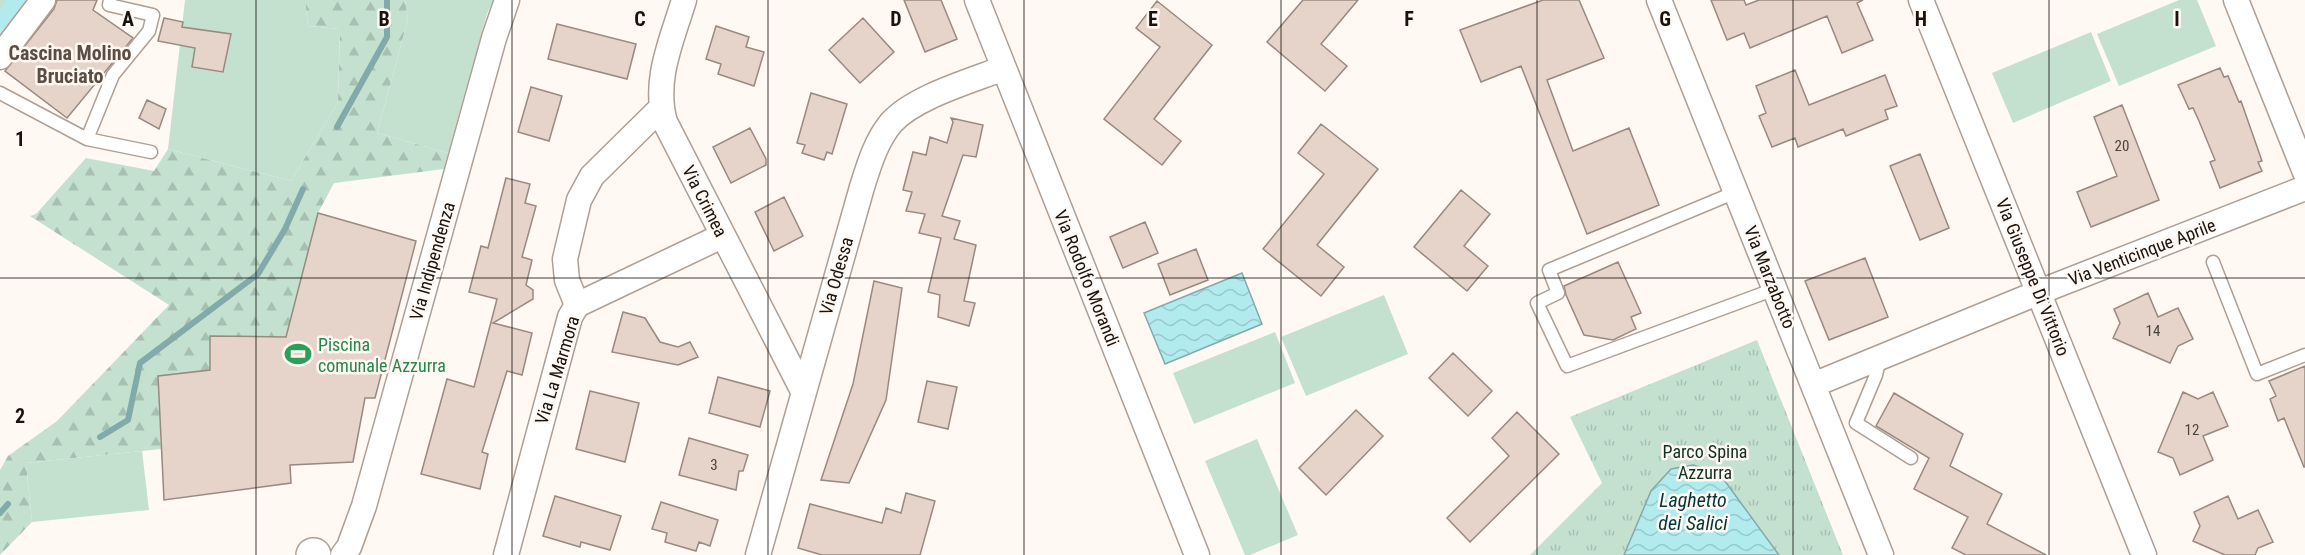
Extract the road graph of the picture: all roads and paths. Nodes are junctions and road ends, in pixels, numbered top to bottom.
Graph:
1 (43, 0) edge
2 (110, 0) edge
3 (507, 0) edge
4 (684, 0) edge
5 (977, 0) edge
6 (1659, 0) edge
7 (1921, 0) edge
8 (2236, 0) edge
9 (0, 57) edge
10 (1004, 68) junction
11 (0, 93) edge
12 (661, 108) junction
13 (87, 139) junction
14 (151, 152) dead end
15 (2305, 172) edge
16 (2305, 188) edge
17 (1736, 192) junction
18 (722, 236) junction
19 (2213, 262) dead end
20 (1774, 289) junction
21 (2039, 292) junction
22 (577, 305) junction
23 (2305, 355) edge
24 (1881, 357) junction
25 (1813, 385) junction
26 (803, 391) junction
27 (1911, 458) dead end
28 (343, 555) edge
29 (506, 555) edge
30 (759, 555) edge
31 (1197, 555) edge
32 (1881, 555) edge
33 (2145, 555) edge

1 - 9 street
2 - 13 lane
3 - 28 street, Via Indipendenza
4 - 12 street, Via Crimea
5 - 10 street, Via Rodolfo Morandi
6 - 17 street, Via Marzabotto
7 - 21 street, Via Giuseppe Di Vittorio
8 - 15 street
10 - 26 street, Via Odessa
10 - 31 street, Via Rodolfo Morandi
11 - 13 lane
12 - 18 street, Via Crimea
12 - 22 street
13 - 14 lane
16 - 21 street, Via Venticinque Aprile
17 - 20 street, Via Marzabotto
17 - 20 lane
18 - 22 street, Via La Marmora
18 - 26 street, Via Crimea
19 - 23 lane
20 - 25 street, Via Marzabotto
21 - 24 street, Via Venticinque Aprile
21 - 33 street, Via Giuseppe Di Vittorio
22 - 29 street, Via La Marmora
24 - 25 street, Via Venticinque Aprile
24 - 27 lane
25 - 32 street, Via Marzabotto
26 - 30 street, Via Odessa

